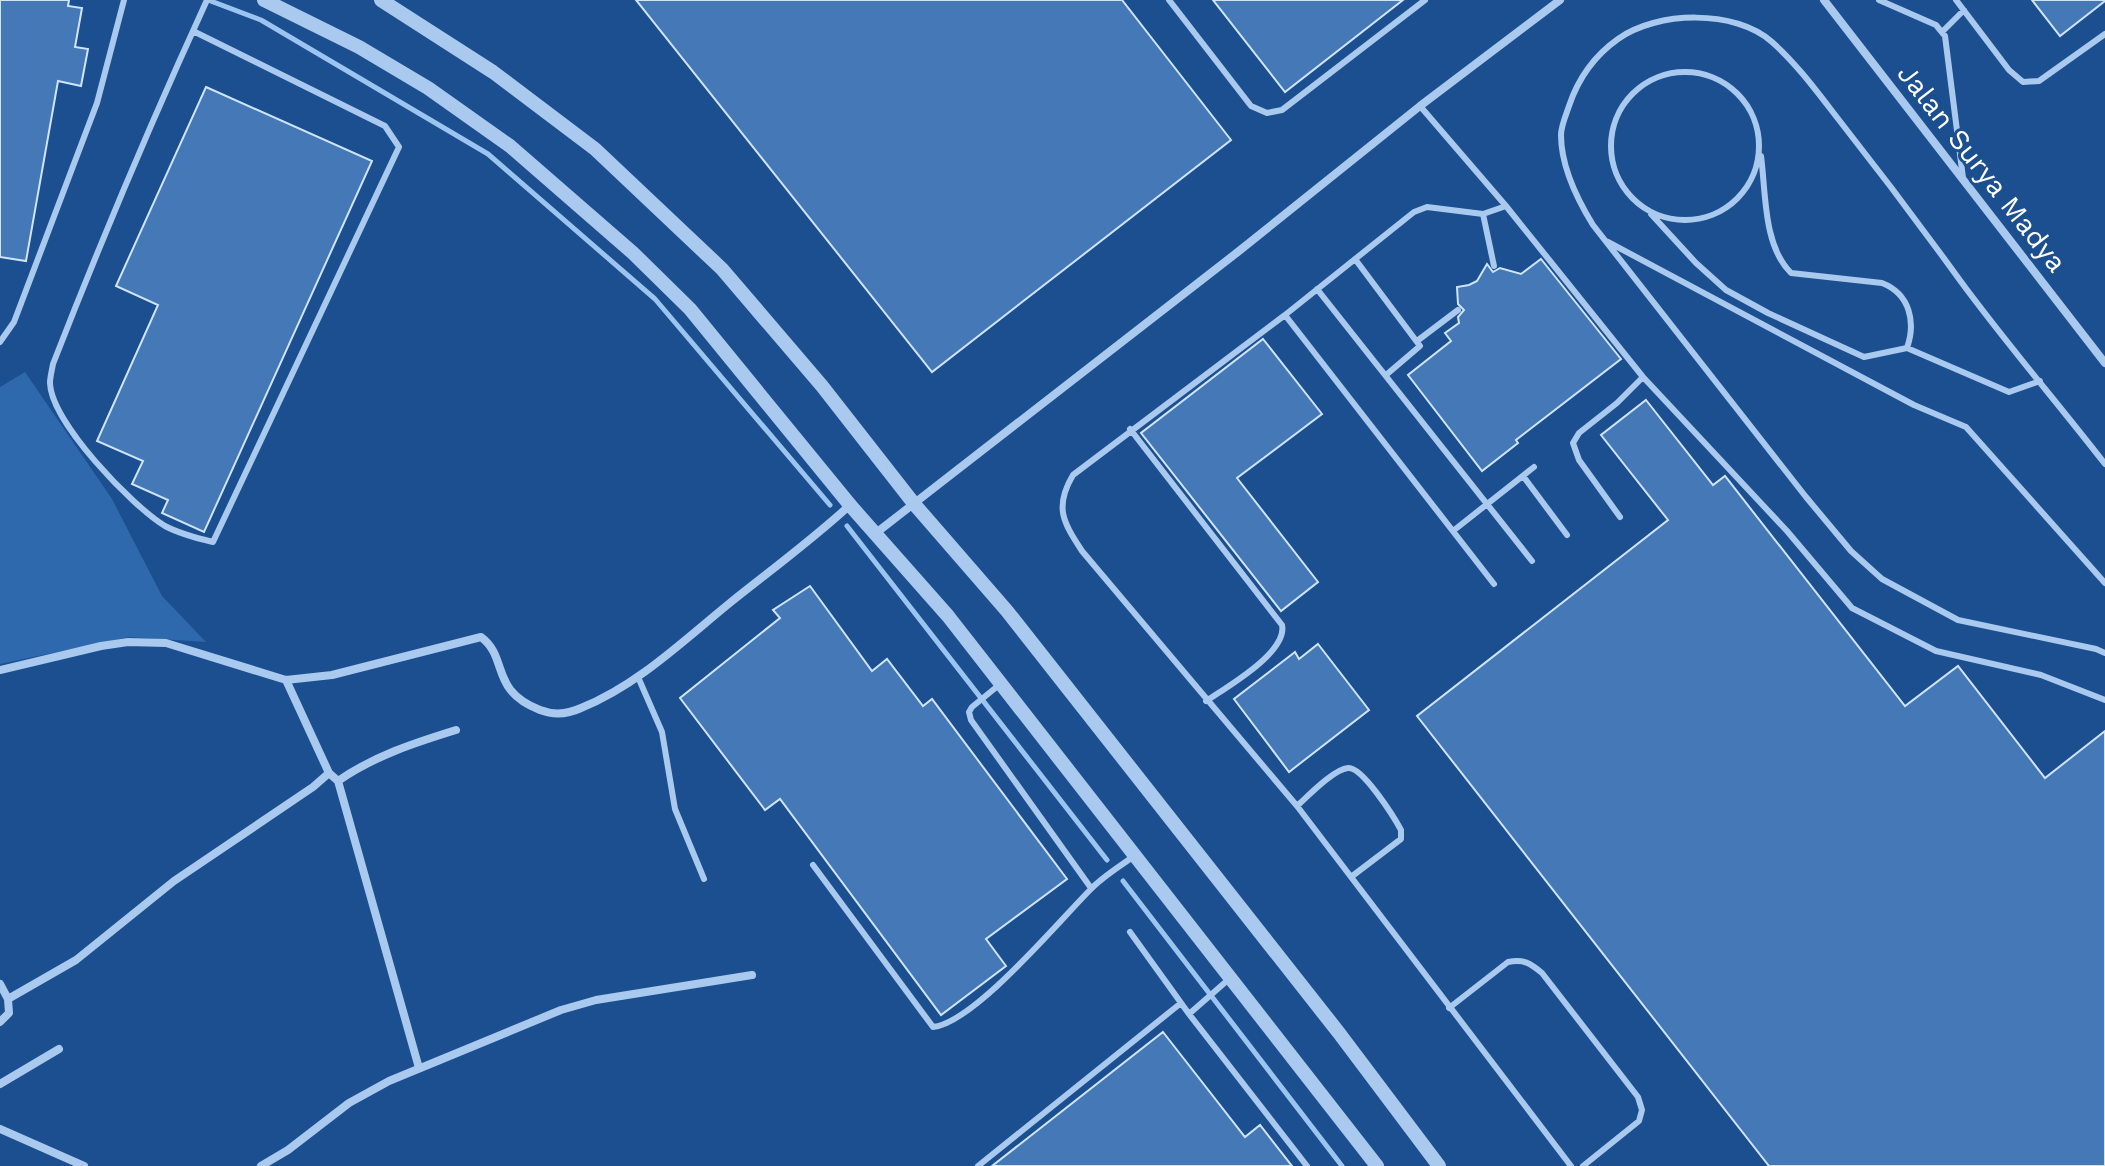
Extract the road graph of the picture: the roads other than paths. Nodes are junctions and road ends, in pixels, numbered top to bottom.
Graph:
1 (124, 0) edge
2 (264, 0) edge
3 (381, 0) edge
4 (1169, 0) edge
5 (1425, 0) edge
6 (1560, 0) edge
7 (1824, 0) edge
8 (1879, 0) edge
9 (1956, 0) edge
10 (206, 4) edge
11 (1964, 10) junction
12 (193, 31) junction
13 (1943, 31) junction
14 (2105, 34) edge
15 (1420, 106) junction
16 (1760, 148) junction
17 (1963, 182) junction
18 (1506, 206) junction
19 (1649, 212) junction
20 (1483, 214) junction
21 (1605, 240) junction
22 (1355, 259) junction
23 (1494, 266) dead end
24 (1317, 289) junction
25 (1458, 310) dead end
26 (1285, 315) junction
27 (1417, 341) junction
28 (0, 342) edge
29 (1907, 348) junction
30 (2105, 363) edge
31 (1386, 375) junction
32 (1643, 377) junction
33 (2040, 381) junction
34 (1130, 429) junction
35 (2105, 464) edge
36 (1534, 467) dead end
37 (1523, 476) junction
38 (1486, 504) junction
39 (850, 505) junction
40 (915, 505) junction
41 (1620, 517) dead end
42 (1453, 531) junction
43 (876, 533) junction
44 (1567, 535) dead end
45 (1532, 561) dead end
46 (2105, 583) edge
47 (1494, 584) dead end
48 (2105, 653) edge
49 (0, 670) edge
50 (638, 677) junction
51 (286, 680) junction
52 (1002, 683) junction
53 (2105, 700) edge
54 (1206, 701) junction
55 (456, 730) dead end
56 (329, 773) junction
57 (338, 781) junction
58 (1297, 806) junction
59 (1136, 855) junction
60 (813, 865) dead end
61 (1351, 877) junction
62 (704, 879) dead end
63 (1091, 888) junction
64 (1130, 932) dead end
65 (752, 975) dead end
66 (1229, 979) junction
67 (0, 984) edge
68 (8, 999) junction
69 (1181, 1003) junction
70 (1449, 1008) junction
71 (1189, 1014) junction
72 (0, 1022) edge
73 (59, 1049) dead end
74 (419, 1068) junction
75 (0, 1084) edge
76 (0, 1129) edge
77 (84, 1166) edge
78 (261, 1166) edge
79 (978, 1166) edge
80 (1307, 1166) edge
81 (1377, 1166) edge
82 (1439, 1166) edge
83 (1571, 1166) edge
84 (1583, 1166) edge

1 - 28 lane
2 - 39 street
3 - 40 street
4 - 5 lane
6 - 15 street
7 - 17 street, Jalan Surya Madya
8 - 13 lane
9 - 11 lane
10 - 12 lane
11 - 13 lane
11 - 14 lane
12 - 12 lane
13 - 17 lane
15 - 18 lane
15 - 40 street
16 - 19 lane
16 - 19 lane
16 - 29 lane
17 - 30 street, Jalan Surya Madya
18 - 20 lane
18 - 32 lane
19 - 29 lane
20 - 22 lane
20 - 23 lane
21 - 33 lane
21 - 46 lane
21 - 48 lane
22 - 24 lane
22 - 27 lane
24 - 26 lane
24 - 31 lane
25 - 27 lane
26 - 34 lane
26 - 42 lane
27 - 31 lane
29 - 33 lane
31 - 38 lane
32 - 41 lane
32 - 53 lane
33 - 35 lane
34 - 54 lane
34 - 54 lane
36 - 37 lane
37 - 38 lane
37 - 44 lane
38 - 42 lane
38 - 45 lane
39 - 43 street
39 - 50 street
40 - 43 street
40 - 82 street
42 - 47 lane
43 - 52 street
49 - 51 street
50 - 51 street
50 - 62 lane
51 - 56 street
52 - 59 street
52 - 63 lane
54 - 58 lane
55 - 57 street
56 - 57 street
56 - 68 street
57 - 74 street
58 - 61 lane
58 - 61 lane
59 - 63 lane
59 - 66 street
60 - 63 lane
61 - 70 lane
64 - 69 lane
65 - 74 street
66 - 71 lane
66 - 81 street
67 - 68 street
68 - 72 street
69 - 71 lane
69 - 79 lane
70 - 83 lane
70 - 84 lane
71 - 80 lane
73 - 75 street
74 - 78 street
76 - 77 street

